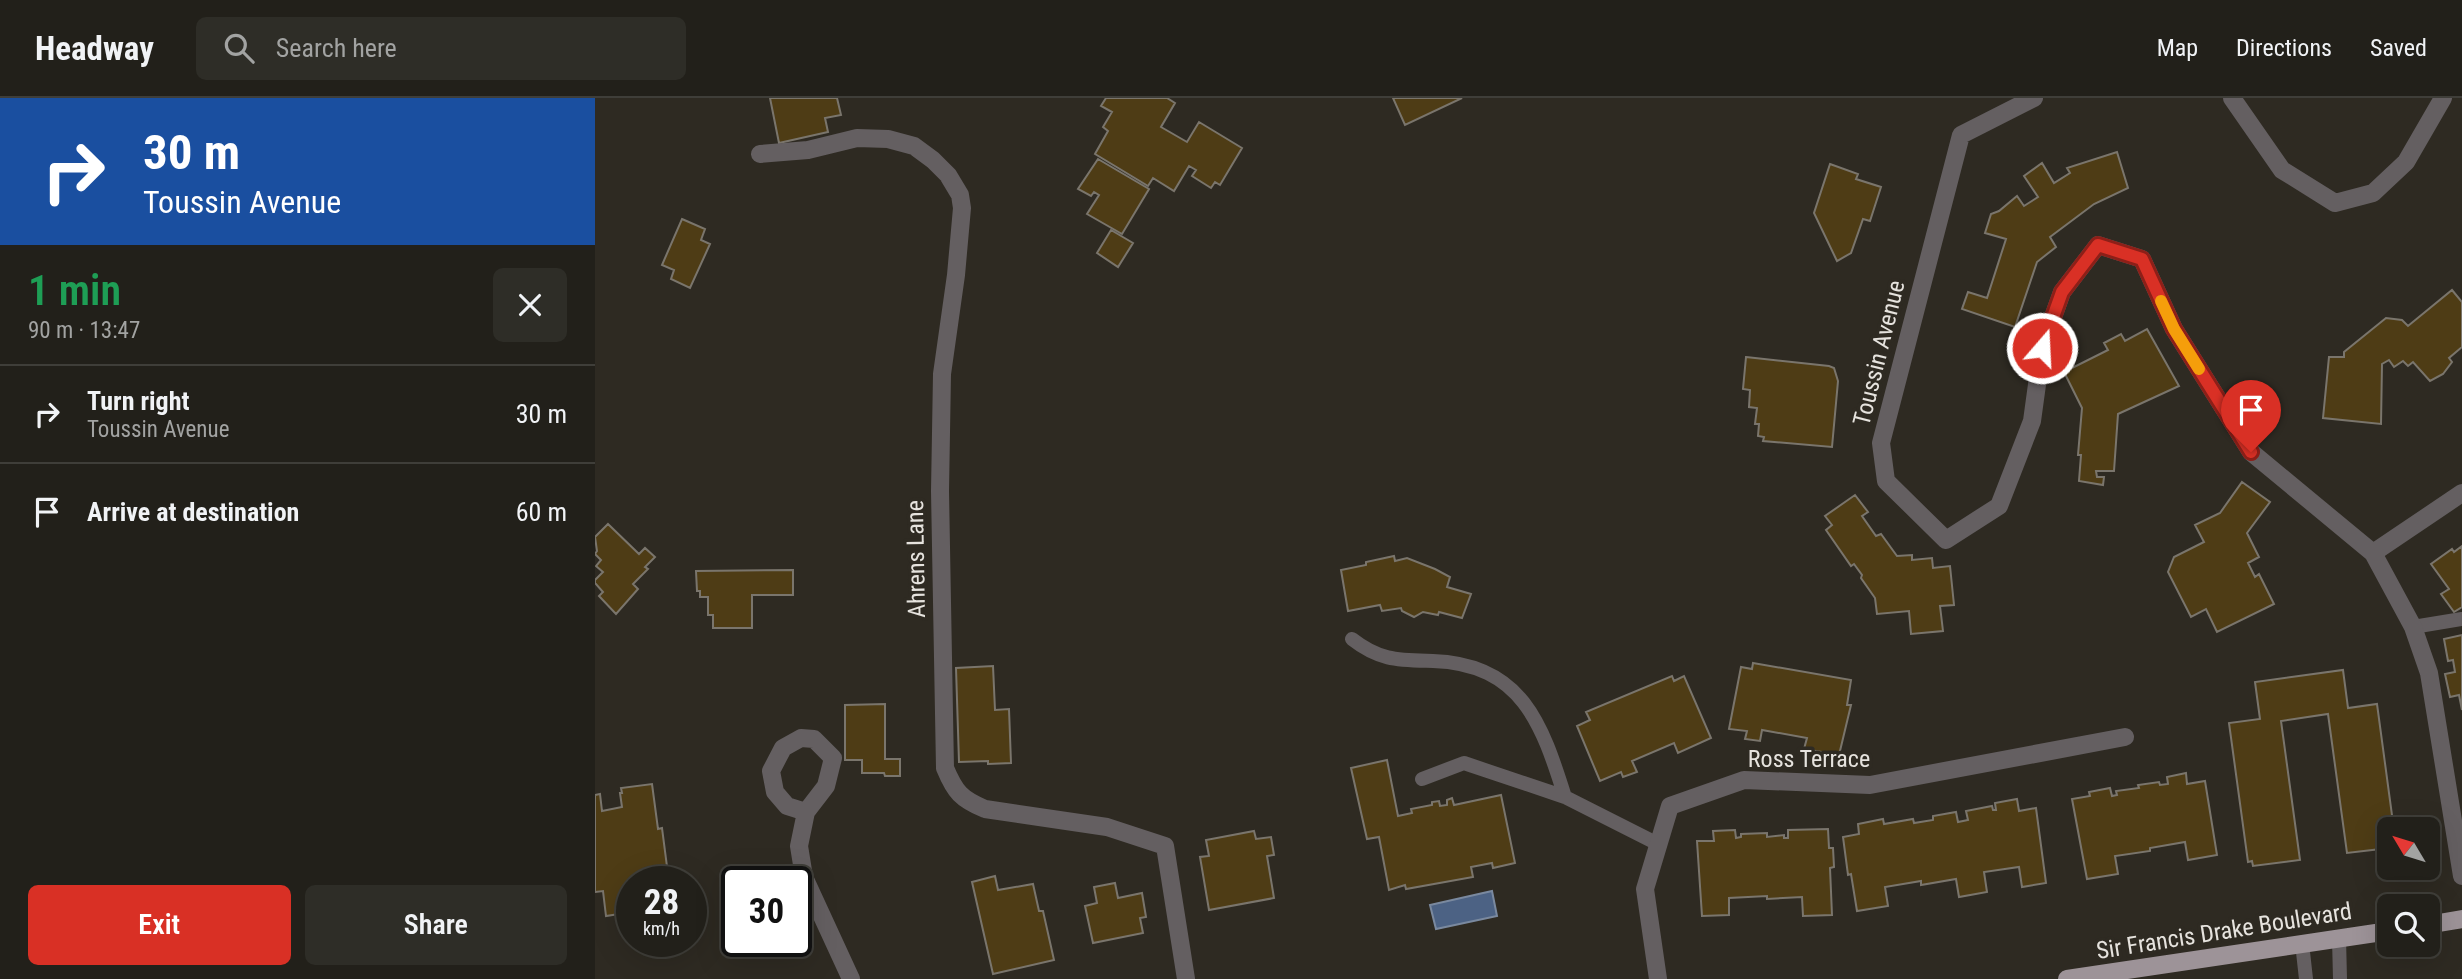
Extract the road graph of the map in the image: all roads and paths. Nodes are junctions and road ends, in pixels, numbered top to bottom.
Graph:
1 (2033, 98) edge
2 (2232, 98) edge
3 (2443, 98) edge
4 (760, 155) dead end
5 (2462, 493) edge
6 (2373, 553) junction
7 (2462, 619) edge
8 (2413, 627) junction
9 (1352, 639) dead end
10 (2125, 737) dead end
11 (1422, 779) dead end
12 (1565, 797) junction
13 (806, 812) dead end
14 (1658, 844) junction
15 (2462, 876) edge
16 (2462, 919) edge
17 (2440, 923) edge
18 (2377, 933) edge
19 (2339, 938) junction
20 (2302, 943) junction
21 (851, 979) edge
22 (1186, 979) edge
23 (1658, 979) edge
24 (2067, 979) edge
25 (2306, 979) edge
26 (2340, 979) edge

1 - 6 street, Toussin Avenue
2 - 3 street
4 - 22 street, Ahrens Lane
5 - 6 street
6 - 8 street, Toussin Avenue
7 - 8 lane
8 - 15 street, Toussin Avenue
9 - 12 lane
10 - 14 street, Ross Terrace
11 - 12 lane
12 - 14 lane
13 - 21 street
14 - 23 street, Ross Terrace
16 - 17 main road
18 - 19 main road, Sir Francis Drake Boulevard
19 - 20 main road, Sir Francis Drake Boulevard
19 - 26 lane
20 - 24 main road, Sir Francis Drake Boulevard
20 - 25 lane

